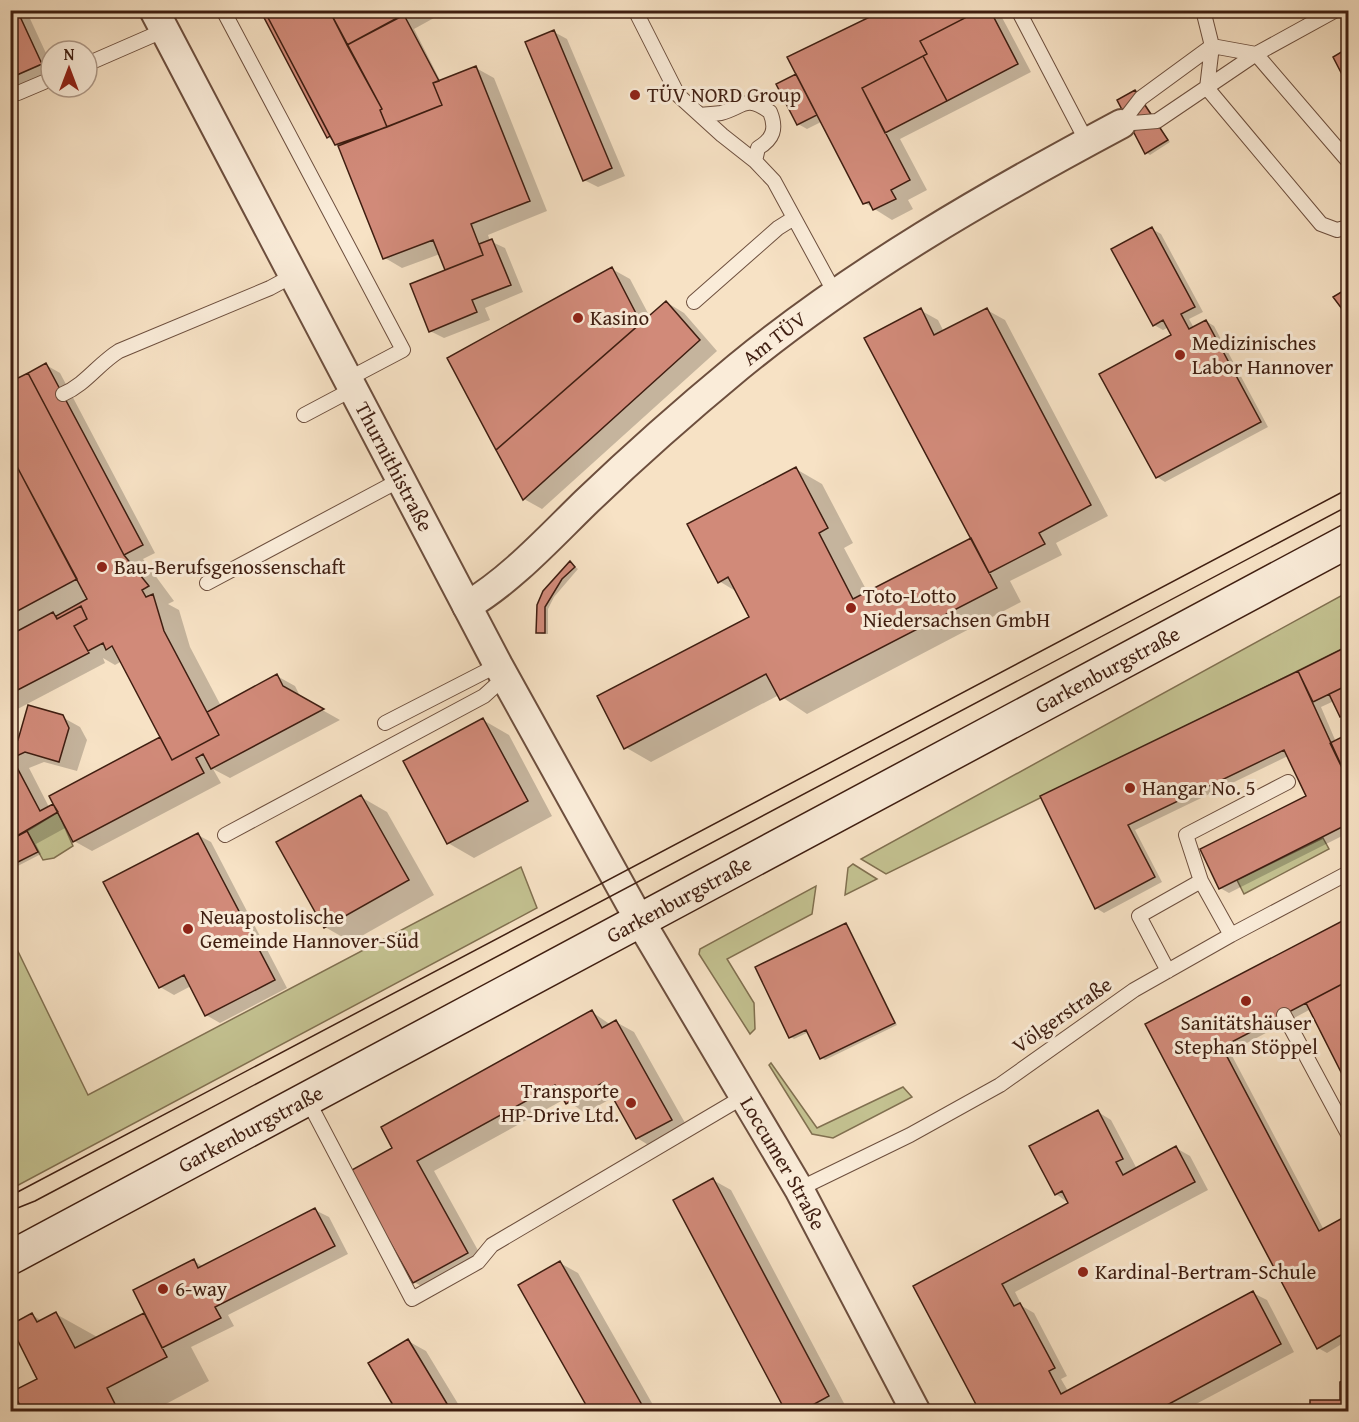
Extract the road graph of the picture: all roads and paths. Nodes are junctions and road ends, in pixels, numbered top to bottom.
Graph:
1 (223, 10) edge
2 (635, 10) edge
3 (1018, 10) edge
4 (1203, 10) edge
5 (1336, 10) edge
6 (160, 20) edge
7 (1212, 46) junction
8 (1256, 54) junction
9 (99, 57) edge
10 (39, 84) edge
11 (1207, 88) junction
12 (18, 93) dead end
13 (701, 115) junction
14 (1121, 124) junction
15 (1087, 142) junction
16 (755, 161) junction
17 (1348, 161) edge
18 (794, 218) junction
19 (1348, 227) edge
20 (294, 276) junction
21 (836, 295) junction
22 (694, 302) dead end
23 (351, 384) junction
24 (63, 394) dead end
25 (304, 415) dead end
26 (400, 480) junction
27 (1348, 542) edge
28 (207, 583) dead end
29 (467, 606) junction
30 (502, 671) junction
31 (385, 723) dead end
32 (1288, 782) dead end
33 (225, 835) dead end
34 (1348, 873) edge
35 (1201, 881) junction
36 (640, 921) junction
37 (1231, 935) junction
38 (1168, 971) junction
39 (1284, 1014) dead end
40 (743, 1097) junction
41 (307, 1099) junction
42 (1348, 1134) edge
43 (799, 1189) junction
44 (10, 1258) edge
45 (915, 1411) edge

1 - 23 lane
2 - 13 lane
3 - 15 lane
4 - 7 lane
5 - 8 lane
6 - 9 lane
6 - 20 street, Thurnithistraße
7 - 8 lane
7 - 11 lane
7 - 14 lane
8 - 11 lane
8 - 17 lane
10 - 12 lane
11 - 14 lane
11 - 19 lane
13 - 16 lane
13 - 16 lane
14 - 15 street, Am TÜV
15 - 21 street, Am TÜV
16 - 18 lane
18 - 21 lane
18 - 22 lane
20 - 23 street, Thurnithistraße
20 - 24 lane
21 - 29 street, Am TÜV
23 - 25 lane
23 - 26 street, Thurnithistraße
26 - 28 lane
26 - 29 street, Thurnithistraße
27 - 36 main road, Garkenburgstraße
29 - 30 street, Thurnithistraße
30 - 31 lane
30 - 33 lane
30 - 36 street, Thurnithistraße
32 - 35 lane
34 - 37 lane, Völgerstraße
35 - 37 lane
35 - 38 lane
36 - 40 street, Loccumer Straße
36 - 41 main road, Garkenburgstraße
37 - 38 lane, Völgerstraße
38 - 43 lane, Völgerstraße
39 - 42 lane
40 - 41 lane
40 - 43 street, Loccumer Straße
41 - 44 main road, Garkenburgstraße
43 - 45 street, Loccumer Straße

